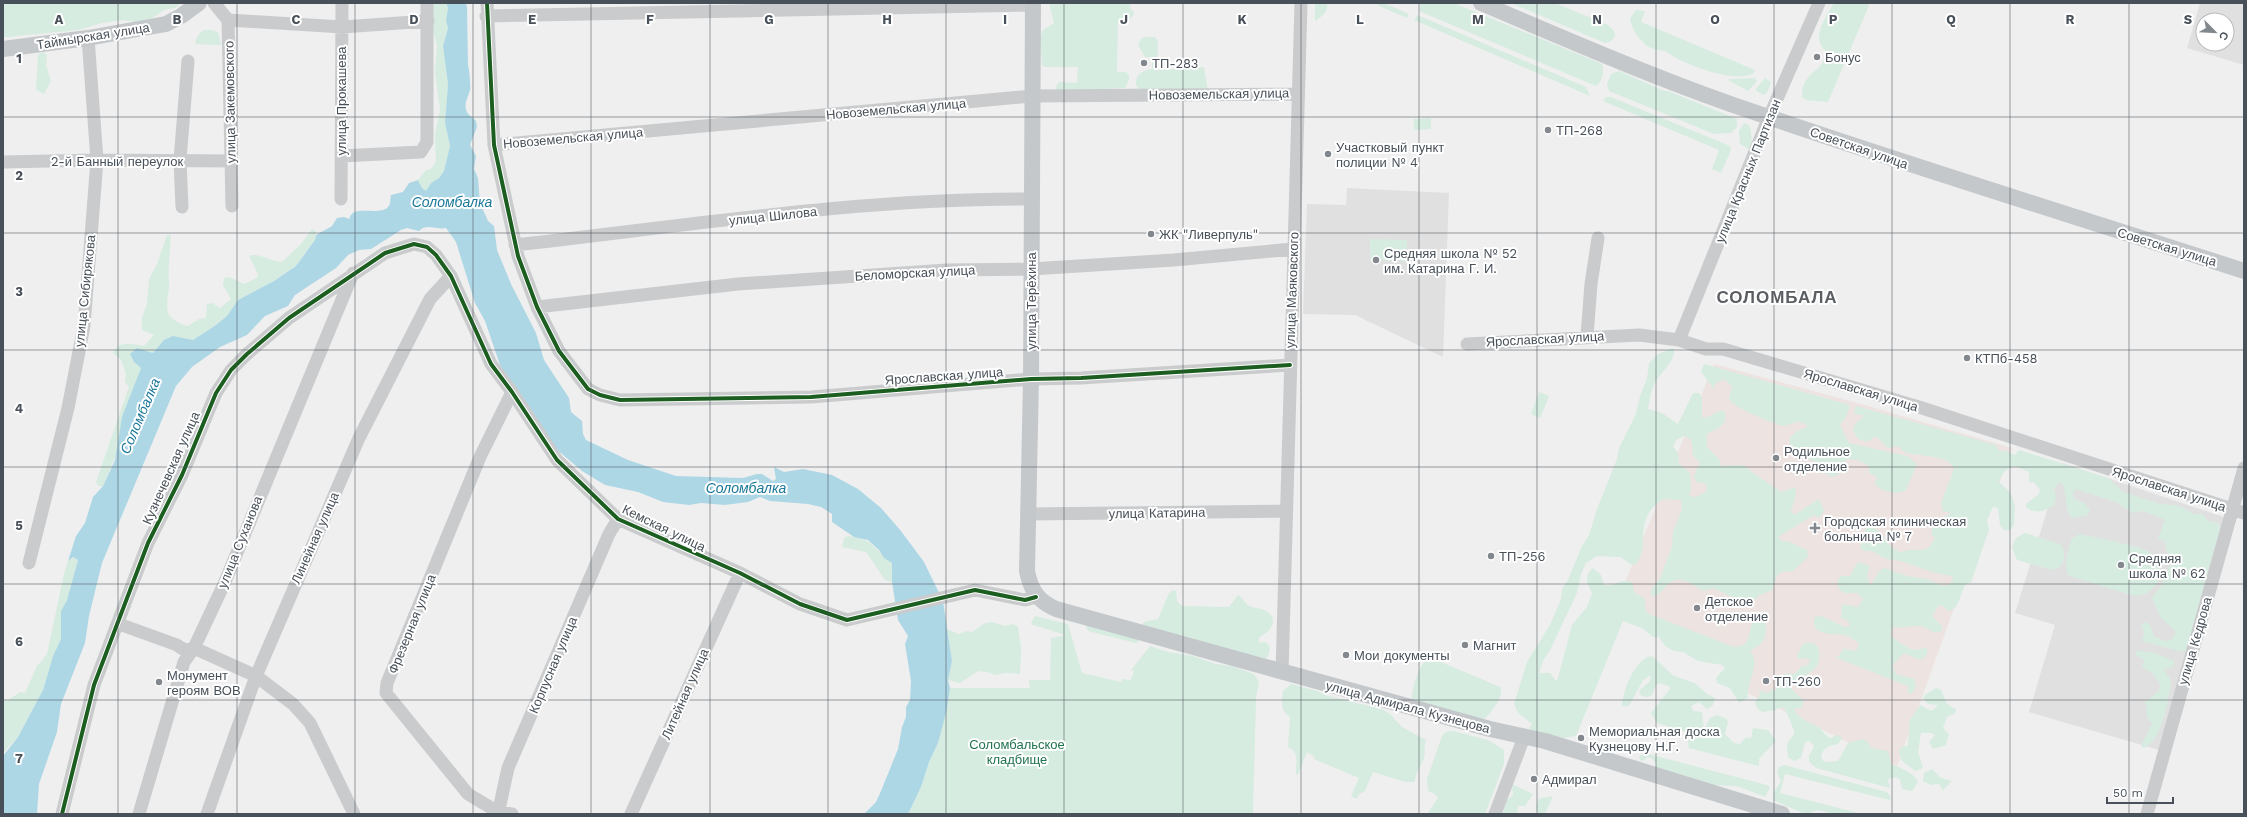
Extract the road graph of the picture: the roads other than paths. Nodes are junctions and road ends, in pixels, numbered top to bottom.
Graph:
1 (199, 3) edge
2 (214, 3) edge
3 (342, 3) edge
4 (427, 3) edge
5 (487, 3) edge
6 (1301, 3) edge
7 (1481, 3) edge
8 (1819, 3) edge
9 (1033, 4) edge
10 (486, 16) junction
11 (228, 20) junction
12 (428, 21) junction
13 (342, 26) junction
14 (88, 38) junction
15 (3, 49) edge
16 (188, 61) dead end
17 (1298, 94) junction
18 (1032, 96) junction
19 (1769, 117) junction
20 (494, 145) junction
21 (341, 156) junction
22 (97, 160) junction
23 (180, 160) junction
24 (232, 161) junction
25 (3, 162) edge
26 (341, 199) dead end
27 (1031, 199) junction
28 (232, 206) dead end
29 (182, 207) dead end
30 (1598, 238) dead end
31 (515, 245) junction
32 (1293, 249) junction
33 (436, 255) joint
34 (1031, 269) junction
35 (2244, 271) edge
36 (353, 273) junction
37 (451, 276) junction
38 (538, 306) junction
39 (1587, 336) junction
40 (1679, 340) junction
41 (1466, 344) dead end
42 (1290, 365) junction
43 (1031, 379) junction
44 (512, 392) junction
45 (2244, 468) edge
46 (1285, 512) junction
47 (2238, 512) edge
48 (1028, 514) junction
49 (618, 519) junction
50 (29, 563) dead end
51 (740, 573) junction
52 (1036, 597) junction
53 (118, 624) junction
54 (194, 648) junction
55 (1282, 673) junction
56 (256, 676) junction
57 (1524, 737) junction
58 (498, 813) edge
59 (62, 814) edge
60 (139, 814) edge
61 (207, 814) edge
62 (354, 814) edge
63 (512, 814) edge
64 (631, 814) edge
65 (1495, 814) edge
66 (1782, 814) edge
67 (2147, 814) edge

1 - 14 main road, Таймырская улица
2 - 11 street
3 - 13 street, улица Прокашева
4 - 12 street
5 - 10 street
6 - 17 street, улица Маяковского
7 - 19 main road, Советская улица
8 - 19 street, улица Красных Партизан
9 - 10 street
9 - 18 main road, улица Терёхина
10 - 20 street
11 - 13 street
11 - 24 street, улица Закемовского
12 - 13 street
12 - 21 street
13 - 21 street, улица Прокашева
14 - 15 main road, Таймырская улица
14 - 22 street, улица Сибирякова
16 - 23 street
17 - 18 street, Новоземельская улица
17 - 32 street, улица Маяковского
18 - 20 street, Новоземельская улица
18 - 27 main road, улица Терёхина
19 - 35 main road, Советская улица
19 - 40 street, улица Красных Партизан
20 - 31 street
21 - 26 street, улица Прокашева
22 - 23 street, 2-й Банный переулок
22 - 25 street, 2-й Банный переулок
22 - 50 street, улица Сибирякова
23 - 24 street, 2-й Банный переулок
23 - 29 street
24 - 28 street, улица Закемовского
27 - 31 street, улица Шилова
27 - 34 main road, улица Терёхина
30 - 39 street
31 - 38 street
32 - 34 street, Беломорская улица
32 - 42 street, улица Маяковского
33 - 36 street, Кузнечевская улица
33 - 37 street, Кемская улица
34 - 38 street, Беломорская улица
34 - 43 main road, улица Терёхина
36 - 53 street, Кузнечевская улица
36 - 54 street, улица Суханова
37 - 44 street, Кемская улица
37 - 56 street, Линейная улица
38 - 43 street, Ярославская улица
39 - 40 street, Ярославская улица
39 - 41 street, Ярославская улица
40 - 47 street, Ярославская улица
42 - 43 street, Ярославская улица
42 - 46 street, улица Маяковского
43 - 48 main road, улица Терёхина
44 - 49 street, Кемская улица
44 - 58 street, Фрезерная улица
45 - 47 street, улица Кедрова
46 - 48 street, улица Катарина
46 - 55 street, улица Маяковского
47 - 67 street, улица Кедрова
48 - 52 main road, улица Терёхина
49 - 51 street, Кемская улица
49 - 58 street, Корпусная улица
51 - 52 street, Кемская улица
51 - 64 street, Литейная улица
52 - 55 main road, улица Адмирала Кузнецова
53 - 54 street
53 - 59 street, Кузнечевская улица
54 - 56 street
54 - 60 street, улица Суханова
55 - 57 main road, улица Адмирала Кузнецова
56 - 61 street, Линейная улица
56 - 62 street
57 - 65 street
57 - 66 main road, улица Адмирала Кузнецова
58 - 63 street, Фрезерная улица

